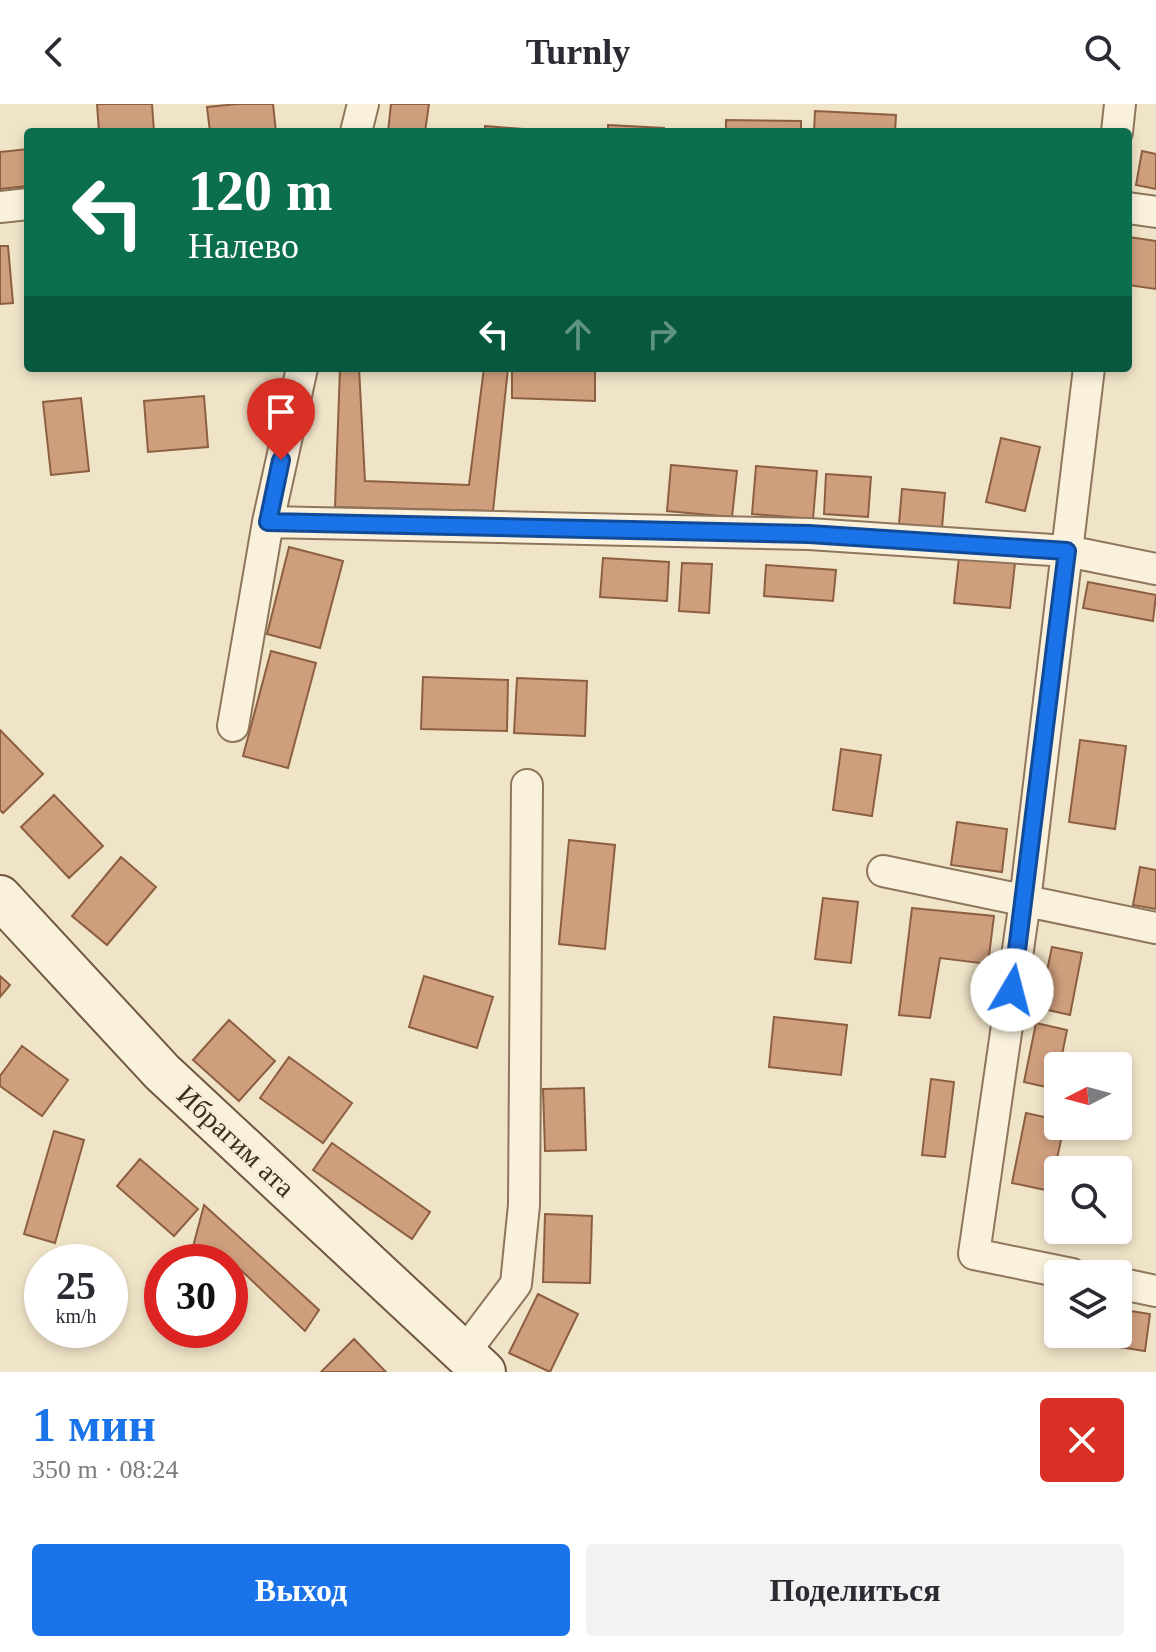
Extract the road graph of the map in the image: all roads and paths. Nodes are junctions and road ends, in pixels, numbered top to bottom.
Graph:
1 (363, 104) edge
2 (1120, 104) edge
3 (357, 128) edge
4 (1117, 128) edge
5 (24, 204) edge
6 (0, 207) edge
7 (1132, 209) edge
8 (1156, 212) edge
9 (301, 372) edge
10 (1089, 372) edge
11 (268, 522) junction
12 (1067, 551) junction
13 (1156, 569) edge
14 (233, 726) dead end
15 (527, 785) dead end
16 (883, 871) dead end
17 (0, 897) edge
18 (1025, 901) junction
19 (1156, 928) edge
20 (1044, 1268) edge
21 (1132, 1286) edge
22 (1156, 1291) edge
23 (474, 1362) edge

1 - 3 street
2 - 4 street
5 - 6 street
7 - 8 street
9 - 11 street
10 - 12 street
11 - 12 street
11 - 14 street
12 - 13 street
12 - 18 street
15 - 23 street
16 - 18 street
17 - 23 street, Ибрагим ата
18 - 19 street
18 - 20 street
21 - 22 street

